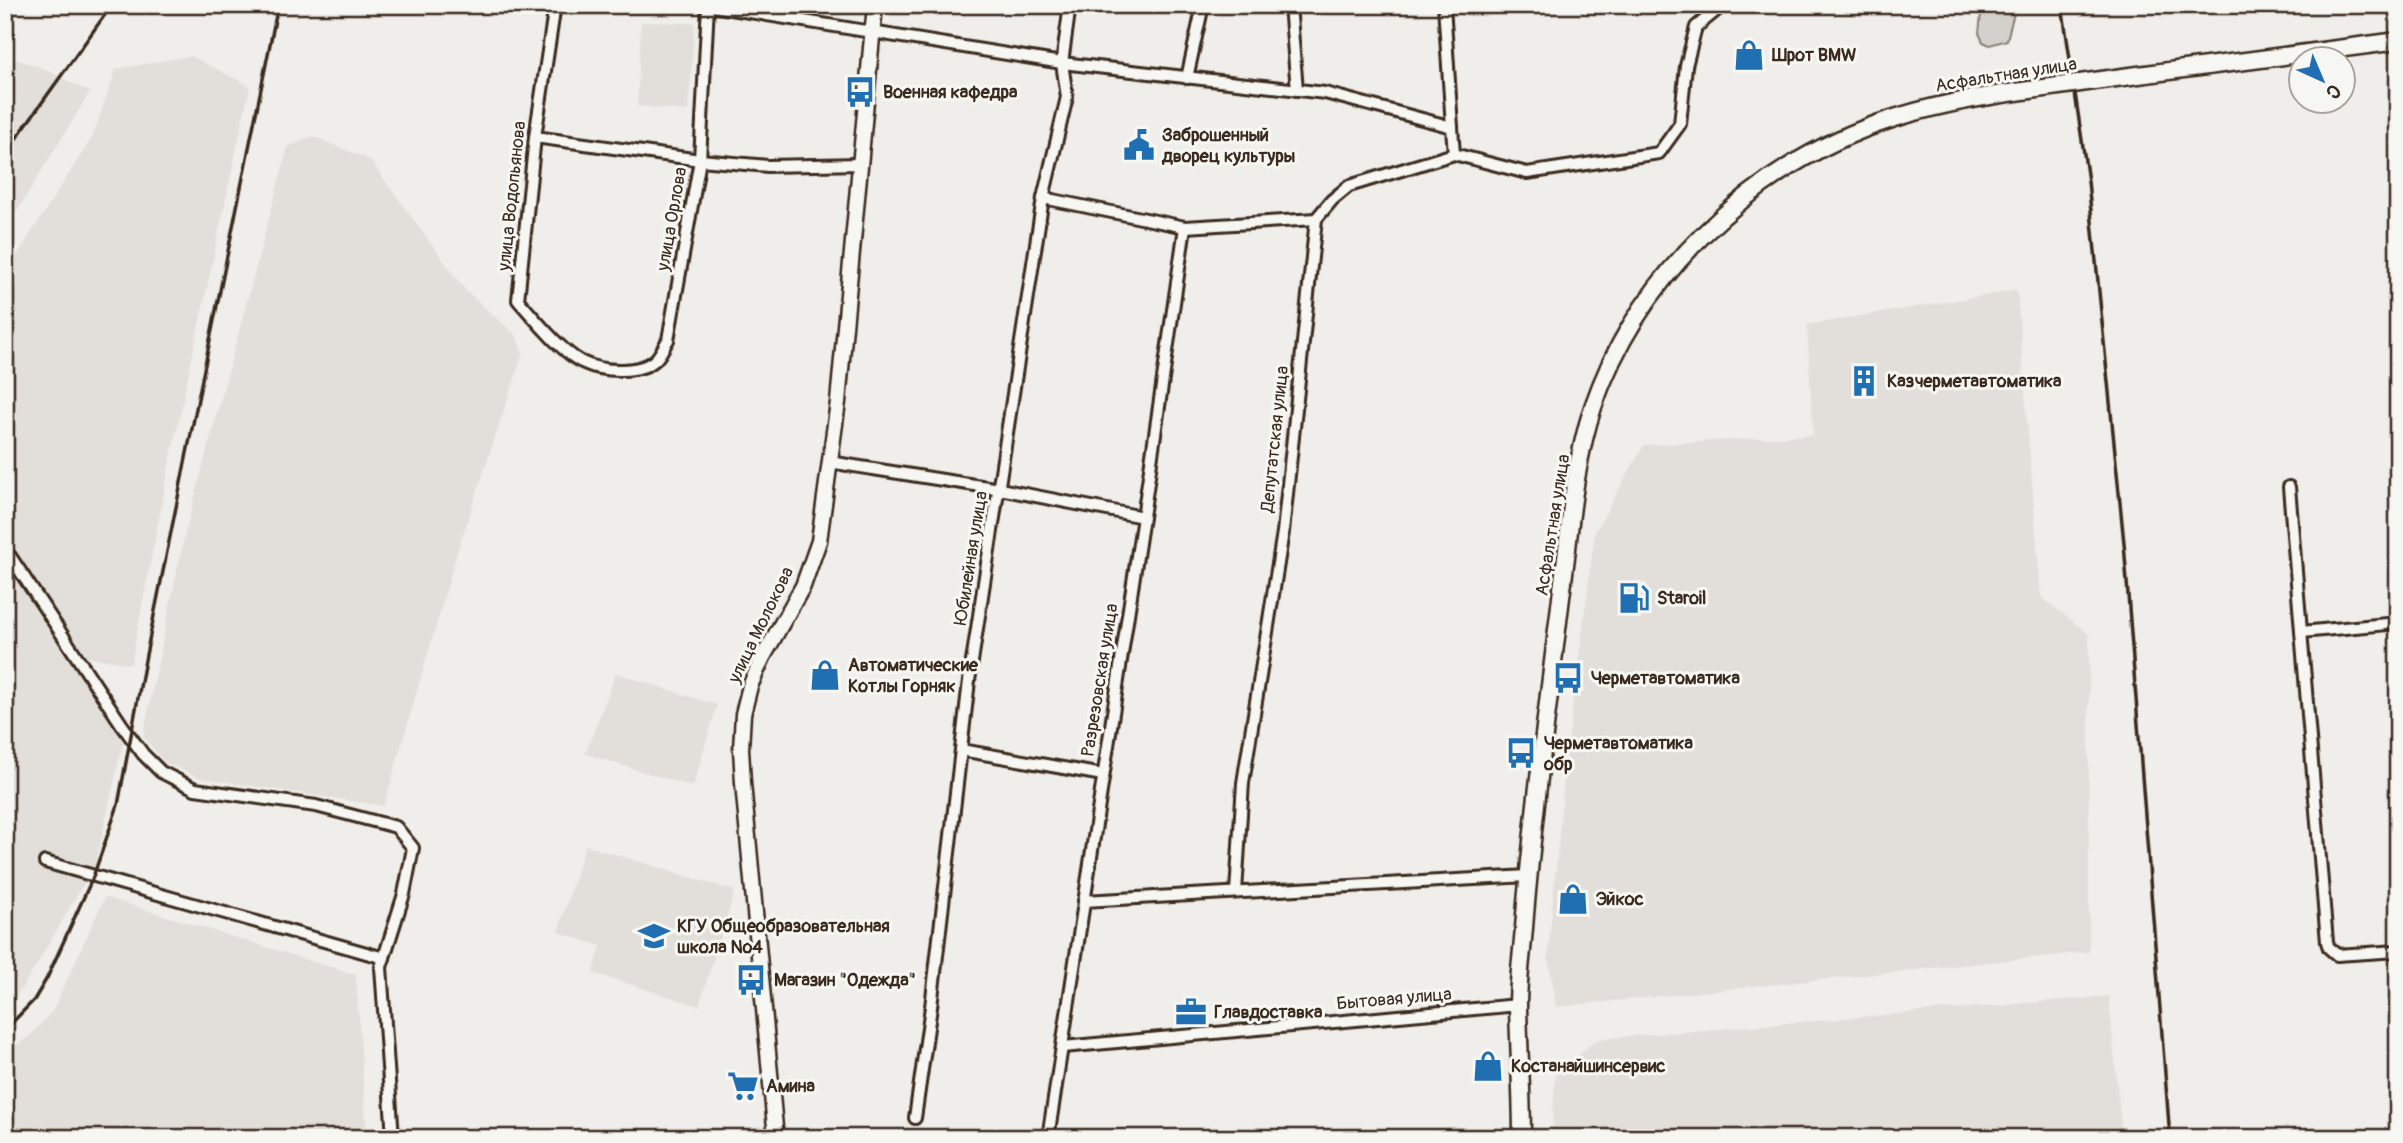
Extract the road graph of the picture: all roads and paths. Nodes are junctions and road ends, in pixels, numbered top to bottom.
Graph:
1 (555, 5) edge
2 (707, 5) edge
3 (875, 5) edge
4 (1070, 5) edge
5 (1203, 5) edge
6 (1290, 5) edge
7 (1444, 5) edge
8 (1723, 5) edge
9 (873, 32) junction
10 (2398, 41) edge
11 (1062, 63) junction
12 (1187, 78) junction
13 (1297, 90) junction
14 (1452, 127) junction
15 (535, 137) junction
16 (1454, 154) junction
17 (700, 160) junction
18 (861, 164) junction
19 (1043, 198) junction
20 (1316, 219) junction
21 (1185, 227) junction
22 (583, 363) joint
23 (829, 462) junction
24 (2289, 487) dead end
25 (1000, 489) junction
26 (1143, 517) junction
27 (5, 555) edge
28 (2398, 623) edge
29 (2301, 632) junction
30 (961, 750) junction
31 (1103, 775) junction
32 (44, 862) dead end
33 (1528, 876) junction
34 (1236, 892) junction
35 (1084, 901) junction
36 (2398, 951) edge
37 (384, 958) junction
38 (1518, 1005) junction
39 (1063, 1047) junction
40 (915, 1118) dead end
41 (393, 1138) edge
42 (776, 1138) edge
43 (1048, 1138) edge
44 (1522, 1138) edge

1 - 15 street, улица Водопьянова
2 - 9 street
2 - 17 street, улица Орлова
3 - 9 street, улица Молокова
4 - 11 street, Юбилейная улица
5 - 12 street
6 - 13 street
7 - 14 street
8 - 16 street
9 - 11 street
9 - 18 street, улица Молокова
10 - 33 main road, Асфальтная улица, bridge
11 - 12 street
11 - 19 street, Юбилейная улица
12 - 13 street
13 - 14 street
14 - 16 street
15 - 17 street
15 - 22 street, улица Водопьянова
16 - 20 street
17 - 18 street
17 - 22 street, улица Орлова
18 - 23 street, улица Молокова
19 - 21 street
19 - 25 street, Юбилейная улица
20 - 21 street
20 - 34 street, Депутатская улица
21 - 26 street, Разрезовская улица
23 - 25 street
23 - 42 street, улица Молокова
24 - 29 street
25 - 26 street
25 - 30 street, Юбилейная улица
26 - 31 street, Разрезовская улица
27 - 37 street
28 - 29 street
29 - 36 street
30 - 31 street
30 - 40 street, Юбилейная улица
31 - 35 street, Разрезовская улица
32 - 37 street
33 - 34 street
33 - 38 main road, Асфальтная улица
34 - 35 street
35 - 39 street, Разрезовская улица
37 - 41 street
38 - 39 street, Бытовая улица
38 - 44 main road, Асфальтная улица
39 - 43 street, Разрезовская улица

